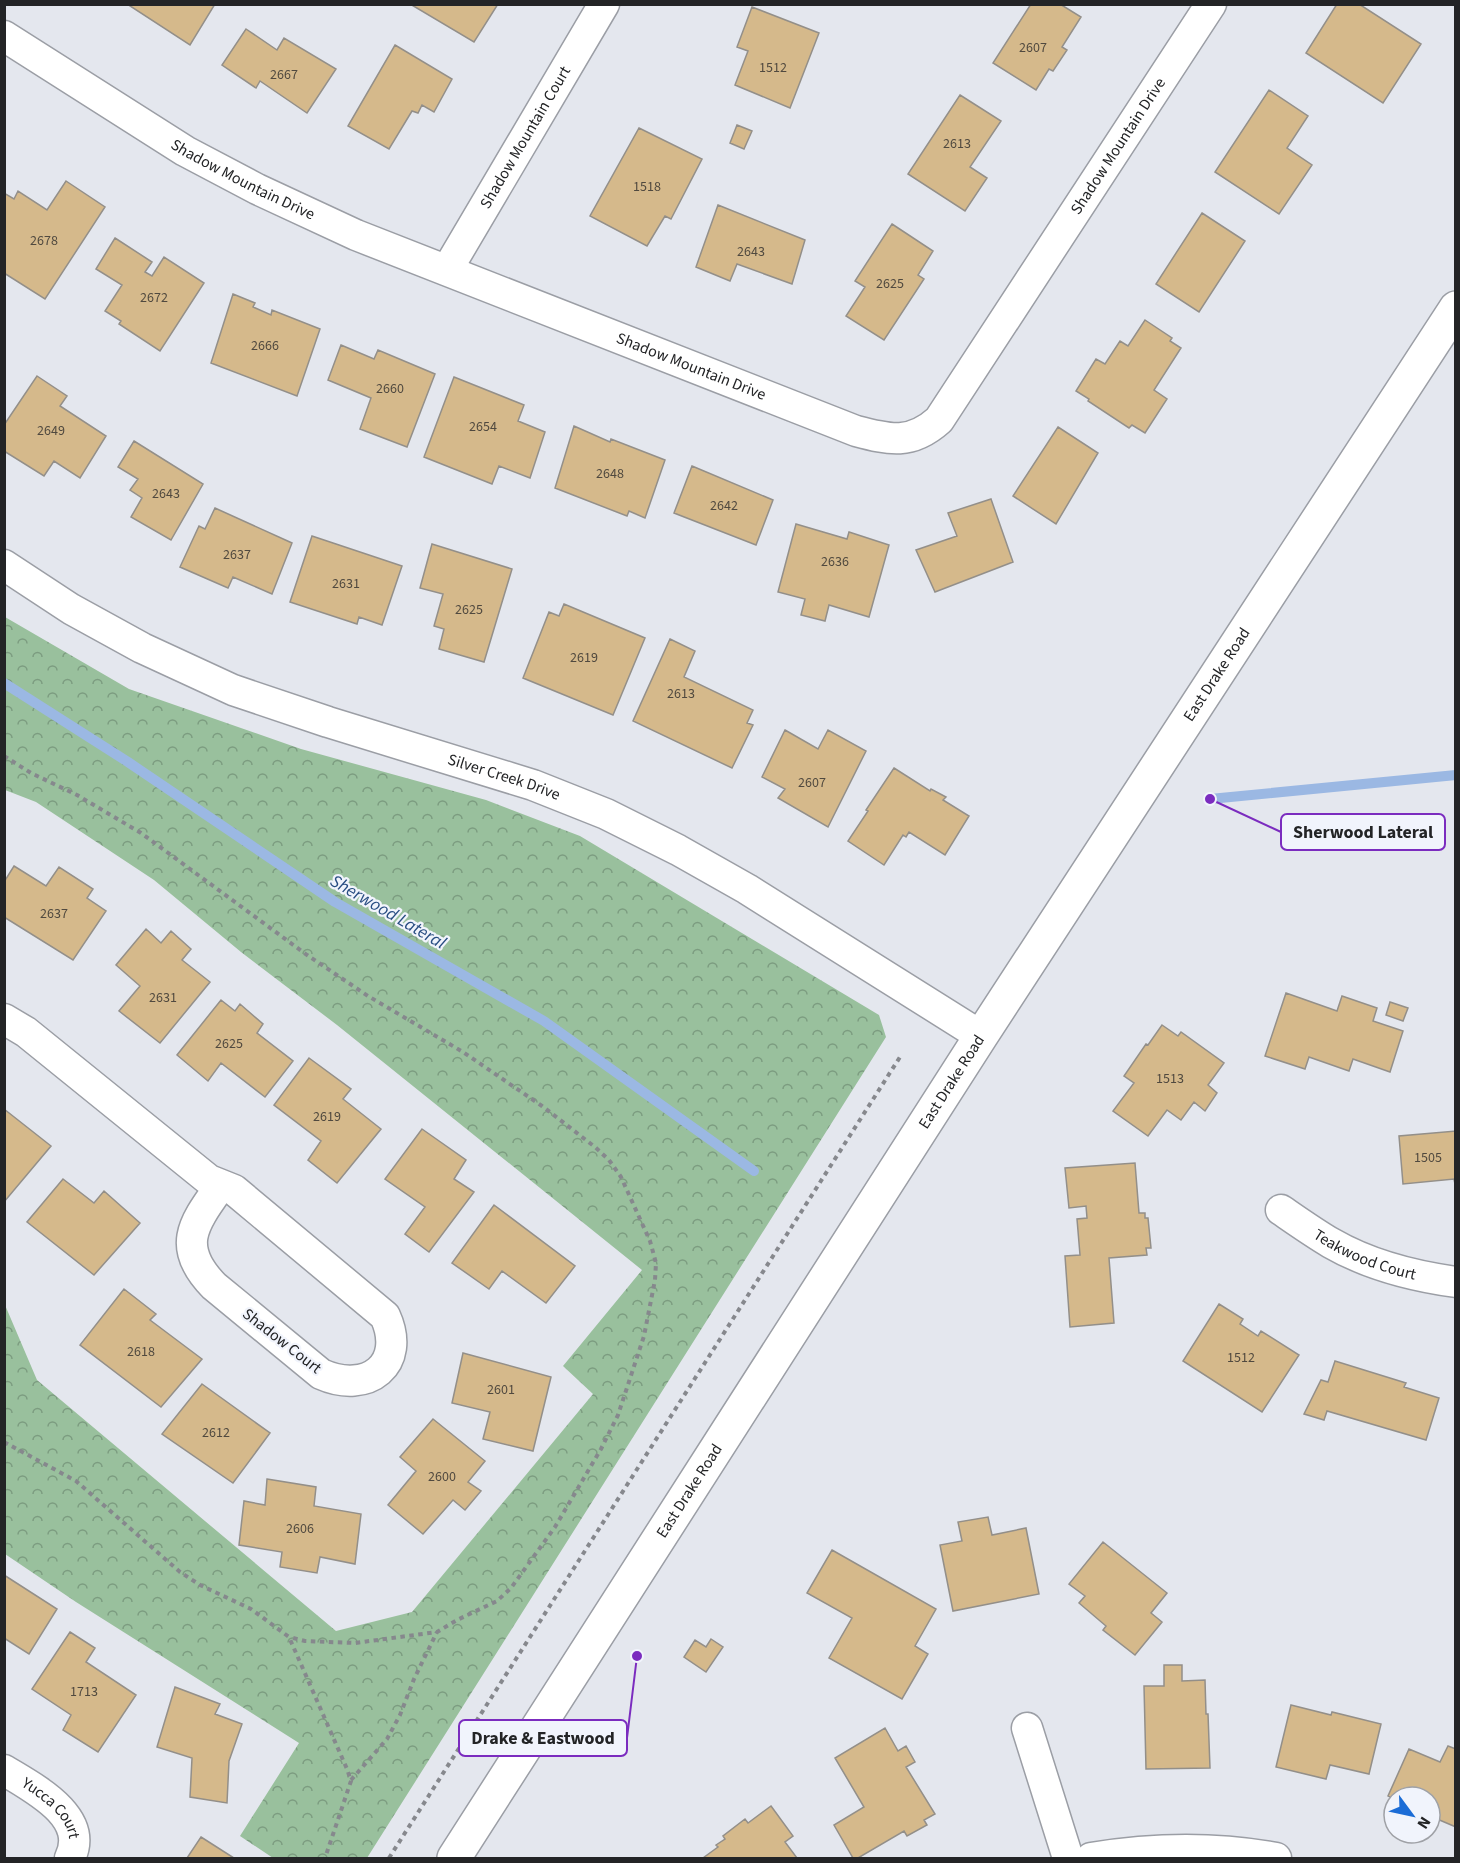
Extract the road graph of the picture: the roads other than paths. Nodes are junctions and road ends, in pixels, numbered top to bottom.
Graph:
1 (604, 4) edge
2 (1211, 4) edge
3 (4, 36) edge
4 (447, 270) junction
5 (1455, 308) edge
6 (4, 565) edge
7 (4, 1019) edge
8 (981, 1036) junction
9 (222, 1185) junction
10 (1281, 1210) dead end
11 (1455, 1282) edge
12 (1027, 1728) dead end
13 (4, 1770) edge
14 (70, 1858) edge
15 (454, 1858) edge
16 (1068, 1858) edge
17 (1091, 1858) edge
18 (1276, 1858) edge

1 - 4 street, Shadow Mountain Court
2 - 4 street, Shadow Mountain Drive
3 - 4 street, Shadow Mountain Drive
5 - 8 main road, East Drake Road
6 - 8 street, Silver Creek Drive
7 - 9 street, Shadow Court
8 - 15 main road, East Drake Road
9 - 9 street, Shadow Court
10 - 11 street, Teakwood Court
12 - 16 street
13 - 14 street, Yucca Court
17 - 18 street

